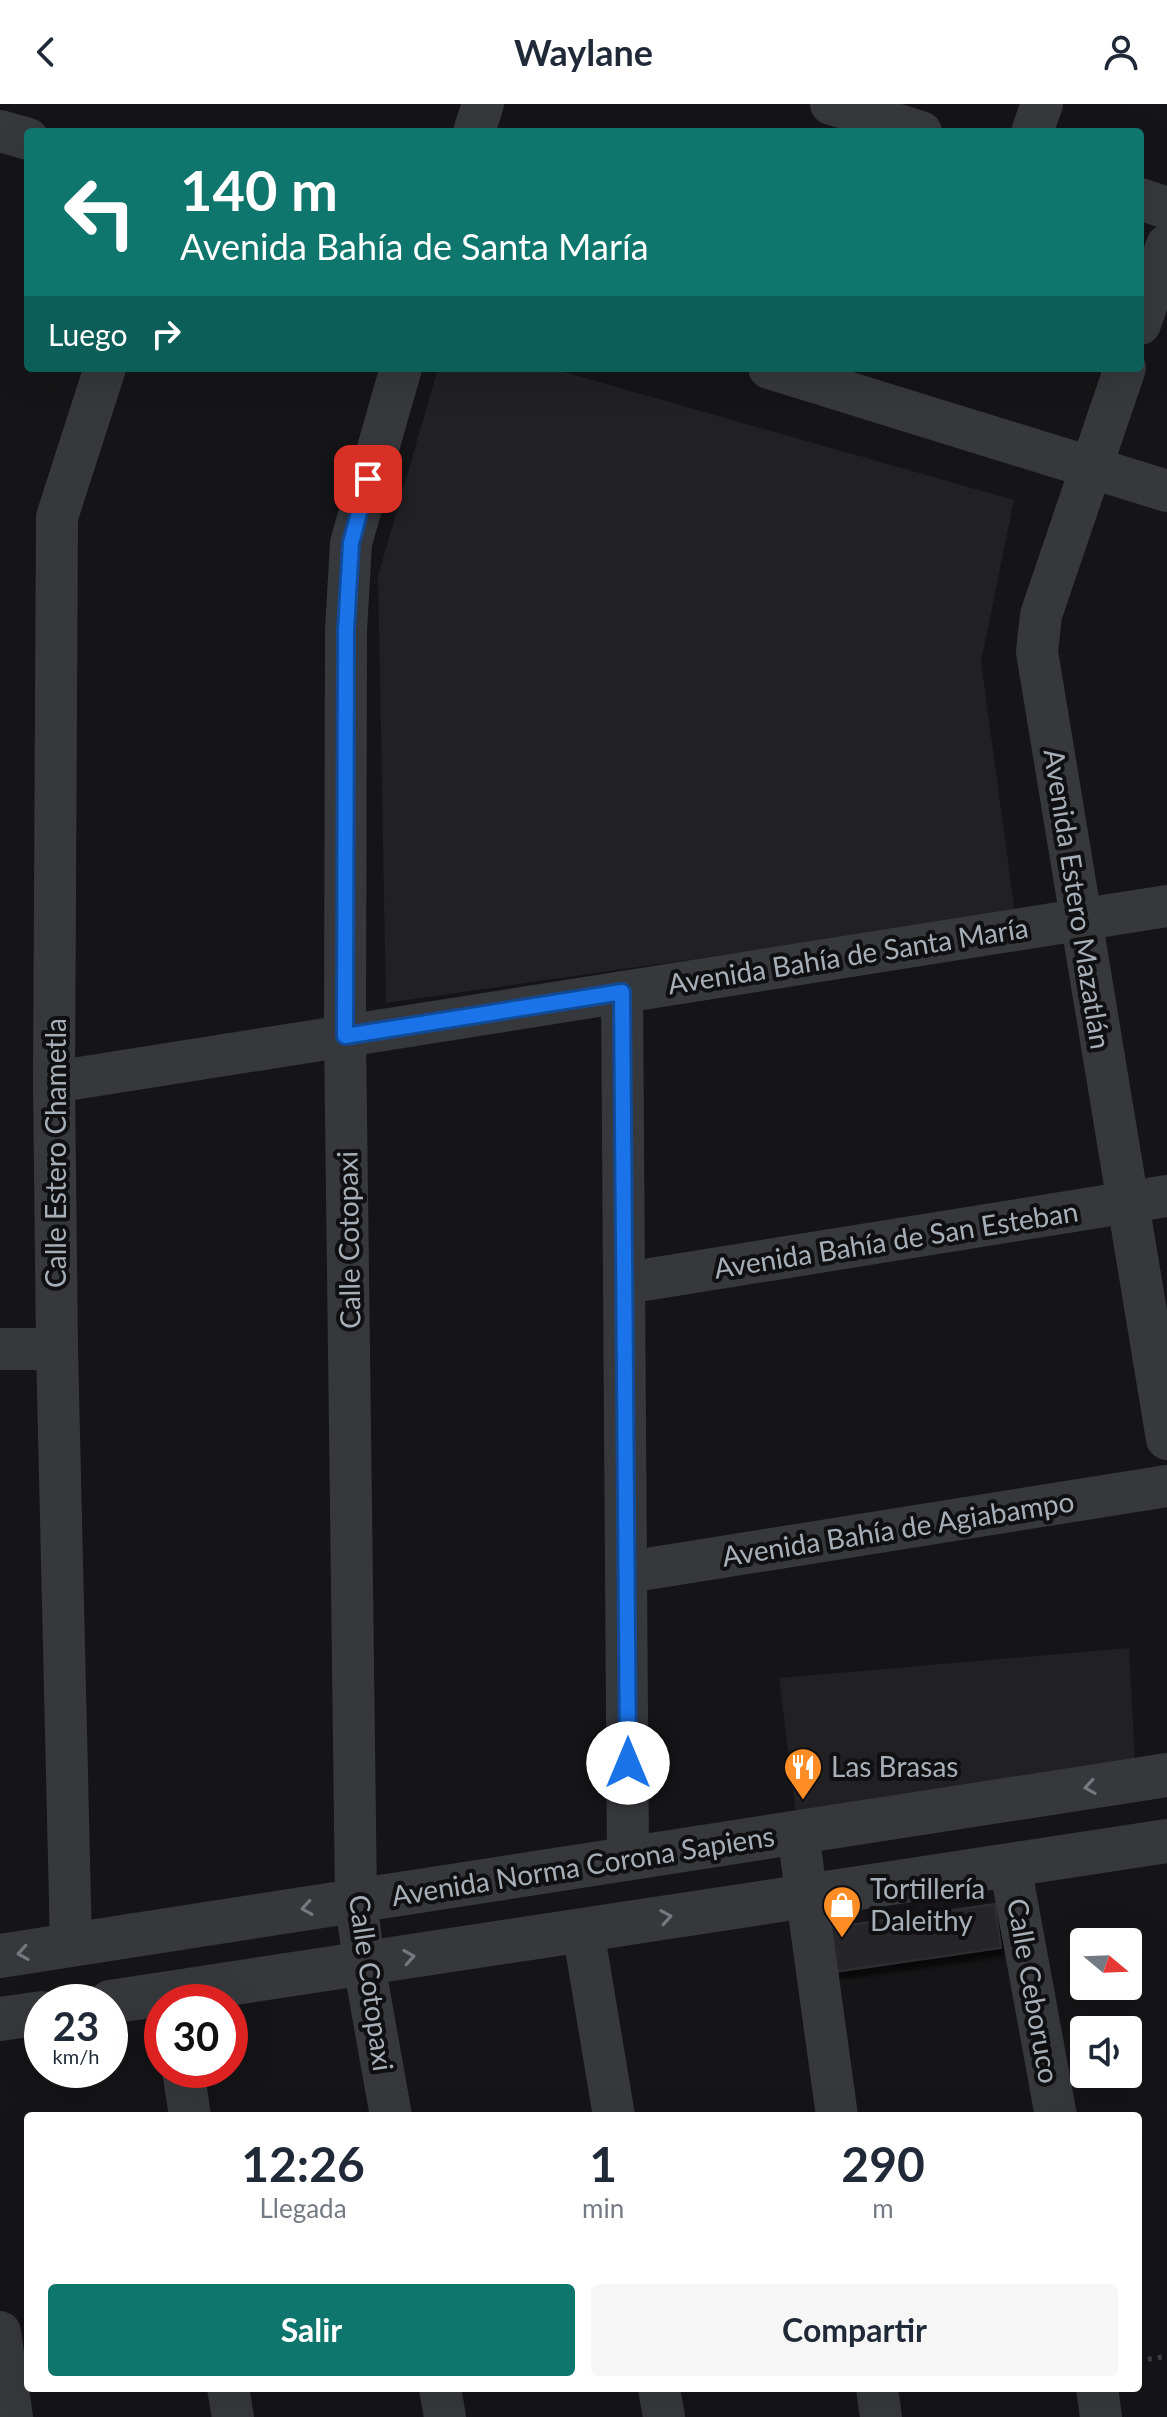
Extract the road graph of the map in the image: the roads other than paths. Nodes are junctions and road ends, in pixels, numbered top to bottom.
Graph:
1 (483, 104) edge
2 (831, 104) edge
3 (1042, 104) edge
4 (475, 128) edge
5 (908, 128) edge
6 (1033, 128) edge
7 (0, 131) edge
8 (24, 138) edge
9 (1144, 200) edge
10 (1167, 208) edge
11 (1167, 245) edge
12 (1144, 312) edge
13 (104, 372) edge
14 (400, 372) edge
15 (782, 372) edge
16 (1124, 372) edge
17 (1091, 468) junction
18 (1167, 491) edge
19 (1167, 906) edge
20 (1081, 920) junction
21 (622, 992) junction
22 (345, 1036) junction
23 (54, 1082) junction
24 (1147, 1199) edge
25 (626, 1283) junction
26 (0, 1349) edge
27 (57, 1349) junction
28 (1167, 1439) edge
29 (1167, 1486) edge
30 (628, 1572) junction
31 (1167, 1775) edge
32 (798, 1833) junction
33 (1167, 1841) edge
34 (628, 1859) junction
35 (1010, 1865) junction
36 (807, 1896) junction
37 (356, 1901) junction
38 (583, 1930) junction
39 (71, 1945) junction
40 (0, 1956) edge
41 (364, 1964) junction
42 (248, 1985) edge
43 (24, 2016) edge
44 (0, 2019) edge
45 (186, 2088) edge
46 (189, 2112) edge
47 (390, 2112) edge
48 (613, 2112) edge
49 (836, 2112) edge
50 (1055, 2112) edge
51 (0, 2332) edge
52 (229, 2392) edge
53 (441, 2392) edge
54 (660, 2392) edge
55 (878, 2392) edge
56 (1098, 2392) edge
57 (12, 2417) edge
58 (233, 2417) edge
59 (445, 2417) edge
60 (664, 2417) edge
61 (881, 2417) edge
62 (1101, 2417) edge

1 - 4 street
2 - 5 street
3 - 6 street
7 - 8 street
9 - 10 street
11 - 12 street
13 - 23 street, Calle Estero Chametla
14 - 22 street, Calle Cotopaxi
15 - 17 street
16 - 17 street, Avenida Estero Mazatlán
17 - 18 street
17 - 20 street, Avenida Estero Mazatlán
19 - 20 street, Avenida Bahía de Santa María
20 - 21 street, Avenida Bahía de Santa María
20 - 24 street, Avenida Estero Mazatlán
21 - 22 street, Avenida Bahía de Santa María
21 - 25 street
22 - 23 street, Avenida Bahía de Santa María
22 - 37 street, Calle Cotopaxi
23 - 27 street, Calle Estero Chametla
24 - 25 street, Avenida Bahía de San Esteban
24 - 28 street, Avenida Estero Mazatlán
25 - 30 street
26 - 27 street
27 - 39 street, Calle Estero Chametla
29 - 30 street, Avenida Bahía de Agiabampo
30 - 34 street
31 -> 32 street, Avenida Norma Corona Sapiens
32 - 34 street, Avenida Norma Corona Sapiens
32 - 36 street
33 - 35 street
34 - 37 street, Avenida Norma Corona Sapiens
35 - 36 street
35 - 50 street, Calle Ceboruco
38 -> 36 street
36 - 49 street
37 -> 39 street, Avenida Norma Corona Sapiens
37 - 41 street, Calle Cotopaxi
41 -> 38 street
38 - 48 street
39 -> 40 street, Avenida Norma Corona Sapiens
41 - 42 street
41 - 47 street, Calle Cotopaxi
43 - 44 street
45 - 46 street
51 - 57 street
52 - 58 street
53 - 59 street
54 - 60 street
55 - 61 street
56 - 62 street

